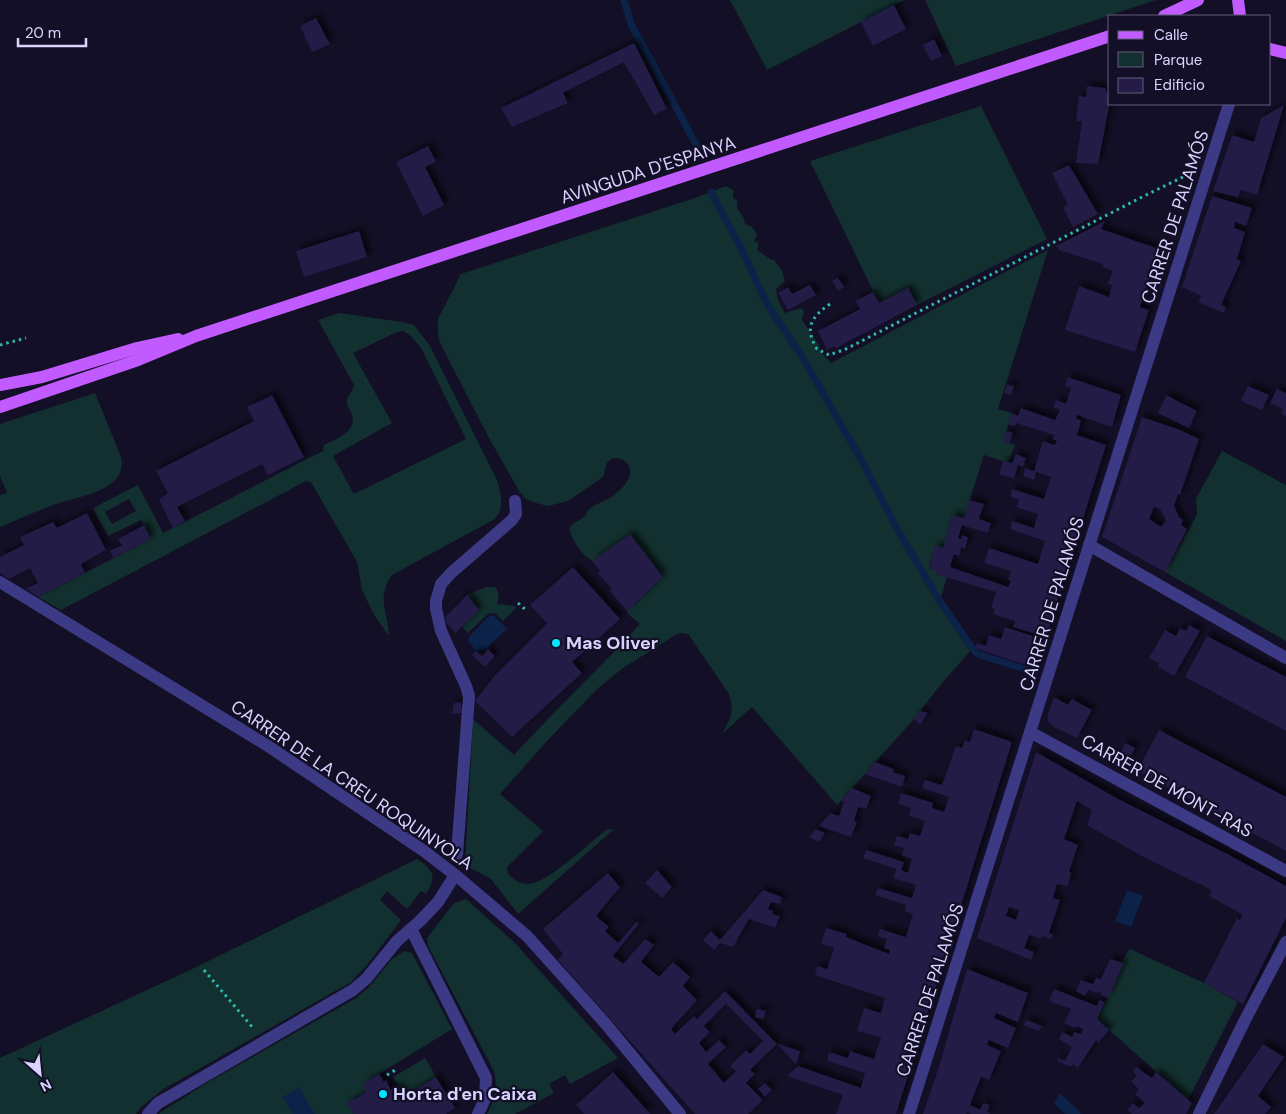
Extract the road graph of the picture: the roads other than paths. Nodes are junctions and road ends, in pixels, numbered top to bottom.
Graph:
1 (1198, 0) edge
2 (1238, 0) edge
3 (1166, 15) edge
4 (1240, 15) edge
5 (1108, 37) edge
6 (1271, 49) edge
7 (1286, 53) edge
8 (1229, 105) edge
9 (196, 336) junction
10 (0, 385) edge
11 (0, 407) edge
12 (515, 501) dead end
13 (1089, 545) junction
14 (0, 582) edge
15 (1286, 658) edge
16 (1030, 732) junction
17 (457, 854) dead end
18 (1286, 871) edge
19 (456, 875) junction
20 (411, 929) junction
21 (1286, 942) edge
22 (148, 1114) edge
23 (478, 1114) edge
24 (680, 1114) edge
25 (909, 1114) edge
26 (1199, 1114) edge

1 - 3 main road
2 - 4 main road
5 - 9 main road, AVINGUDA D'ESPANYA
6 - 7 main road
8 - 13 street, CARRER DE PALAMÓS
9 - 10 main road, AVINGUDA D'ESPANYA
9 - 11 main road, AVINGUDA D'ESPANYA
12 - 17 street
13 - 15 street
13 - 16 street, CARRER DE PALAMÓS
14 - 19 street, CARRER DE LA CREU ROQUINYOLA
16 - 18 street, CARRER DE MONT-RAS
16 - 25 street, CARRER DE PALAMÓS
19 - 20 street
19 - 24 street, CARRER DE LA CREU ROQUINYOLA
20 - 22 street
20 - 23 street
21 - 26 street

